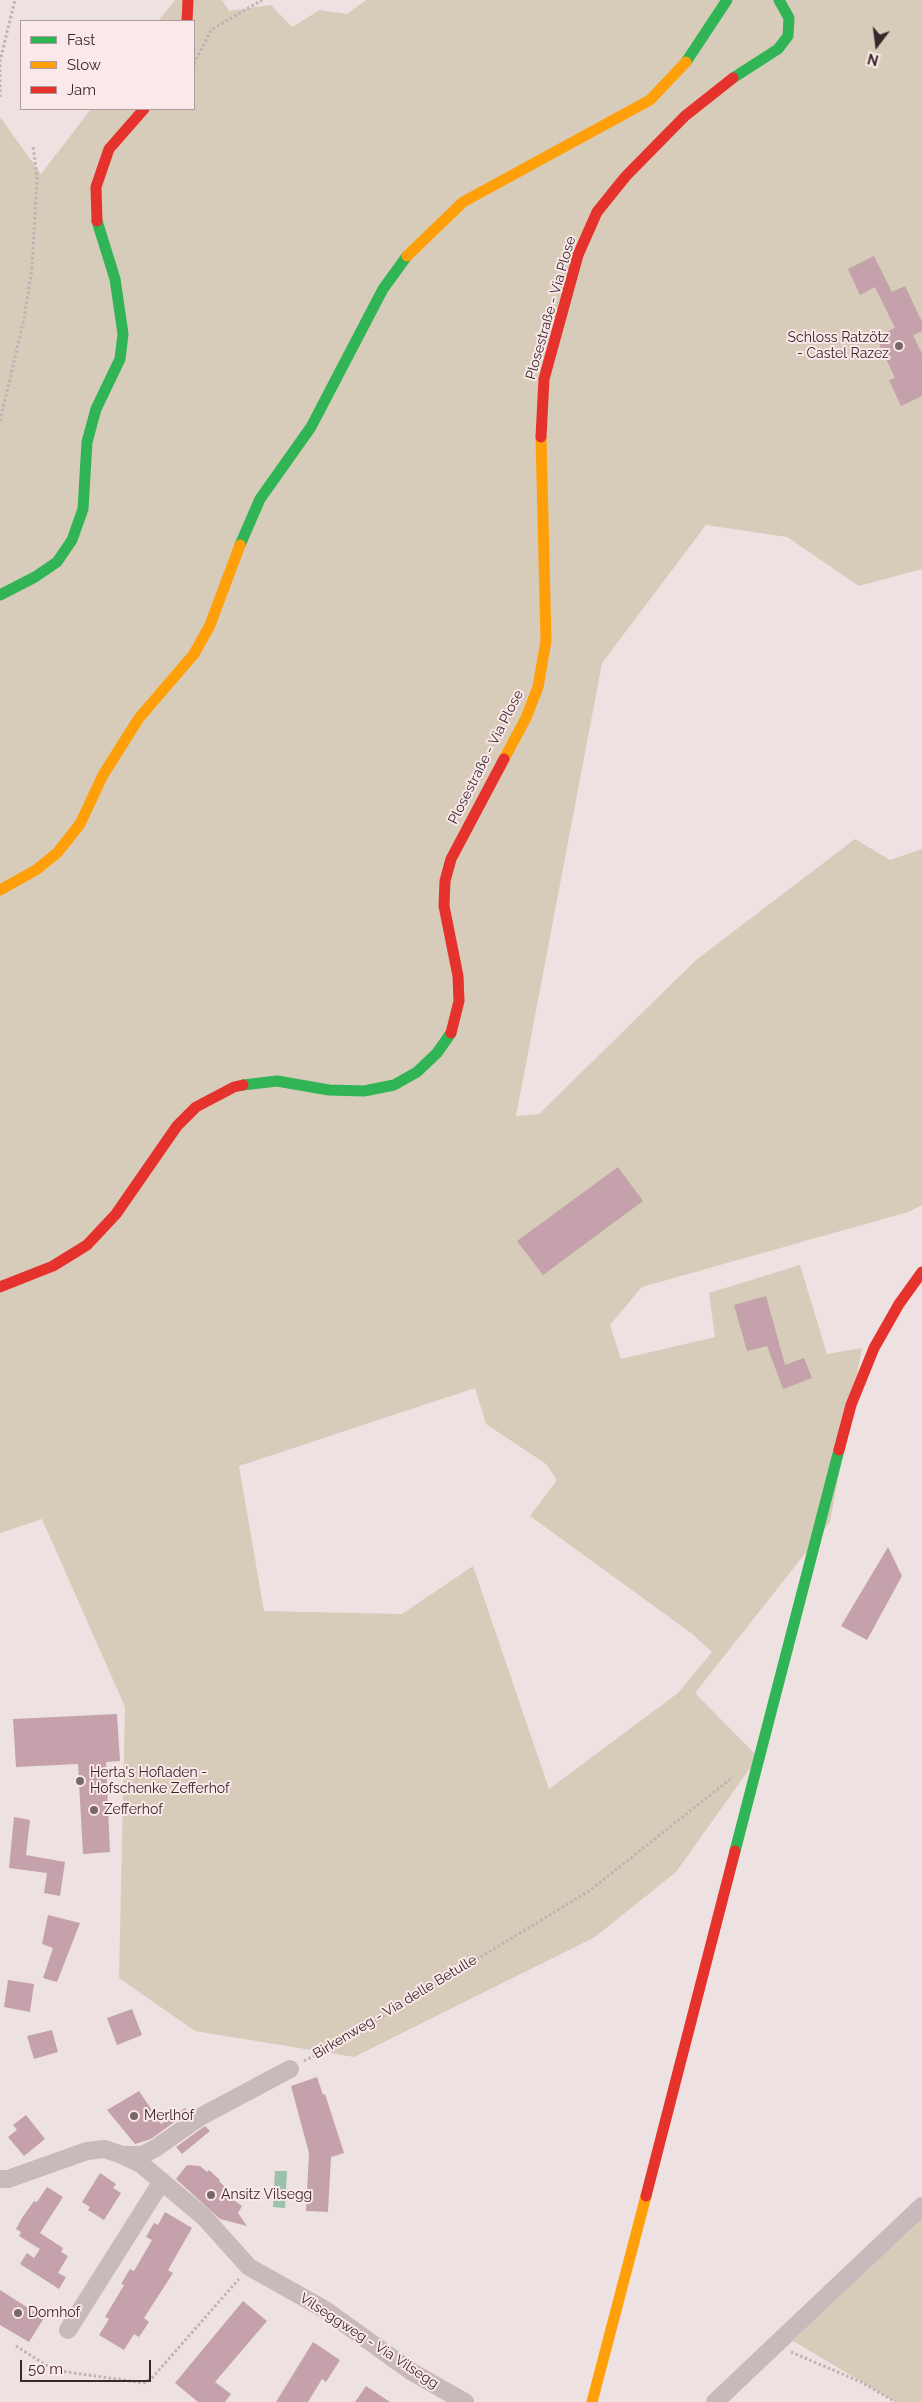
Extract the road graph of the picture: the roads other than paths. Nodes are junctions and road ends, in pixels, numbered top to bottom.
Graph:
1 (188, 0) edge
2 (727, 0) edge
3 (779, 0) edge
4 (187, 20) edge
5 (143, 110) edge
6 (0, 595) edge
7 (0, 890) edge
8 (922, 1272) edge
9 (0, 1287) edge
10 (290, 2069) road end
11 (122, 2155) junction
12 (0, 2179) edge
13 (162, 2181) junction
14 (922, 2206) edge
15 (68, 2330) dead end
16 (465, 2402) edge
17 (592, 2402) edge
18 (715, 2402) edge

1 - 4 street
2 - 7 street
3 - 9 street, Plosestraße - Via Plose
5 - 6 street
8 - 17 street
10 - 11 street
11 - 12 street
11 - 13 street, Vilseggweg - Via Vilsegg
13 - 15 street
13 - 16 street, Vilseggweg - Via Vilsegg
14 - 18 street

